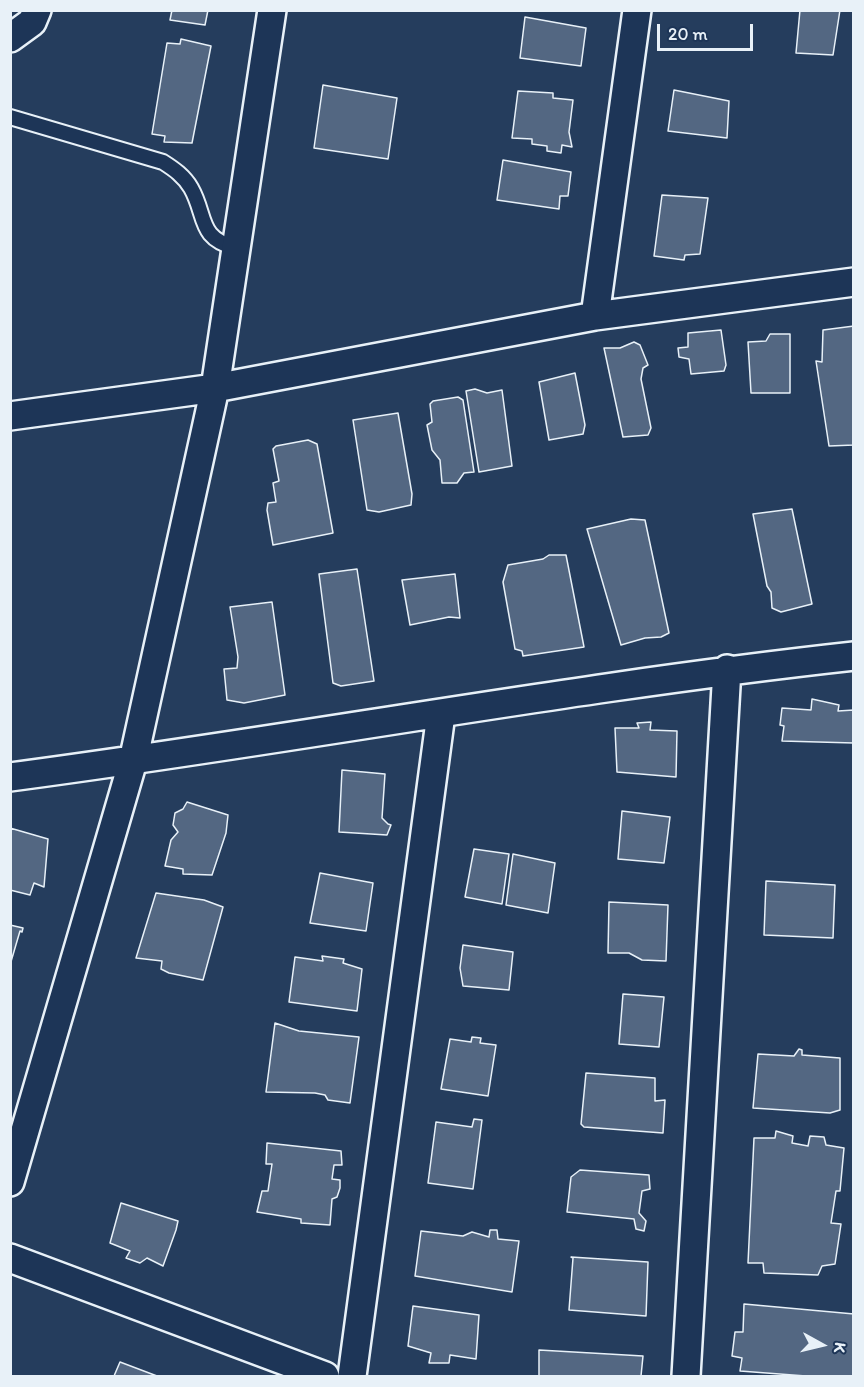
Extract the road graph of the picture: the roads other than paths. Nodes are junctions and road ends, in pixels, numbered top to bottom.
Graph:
1 (37, 10) edge
2 (272, 10) edge
3 (637, 10) edge
4 (10, 38) edge
5 (10, 117) edge
6 (236, 248) junction
7 (854, 282) edge
8 (595, 316) junction
9 (214, 388) junction
10 (10, 416) edge
11 (854, 656) edge
12 (727, 669) junction
13 (441, 714) junction
14 (133, 761) junction
15 (10, 777) edge
16 (10, 1182) edge
17 (10, 1258) edge
18 (325, 1377) edge
19 (352, 1377) edge
20 (686, 1377) edge

1 - 4 street
2 - 6 street
3 - 8 street
5 - 6 lane
6 - 9 street
7 - 8 street
8 - 9 street
9 - 10 street
9 - 14 street
11 - 12 street
12 - 13 street
12 - 20 street
13 - 14 street
13 - 19 street
14 - 15 street
14 - 16 street
17 - 18 street

